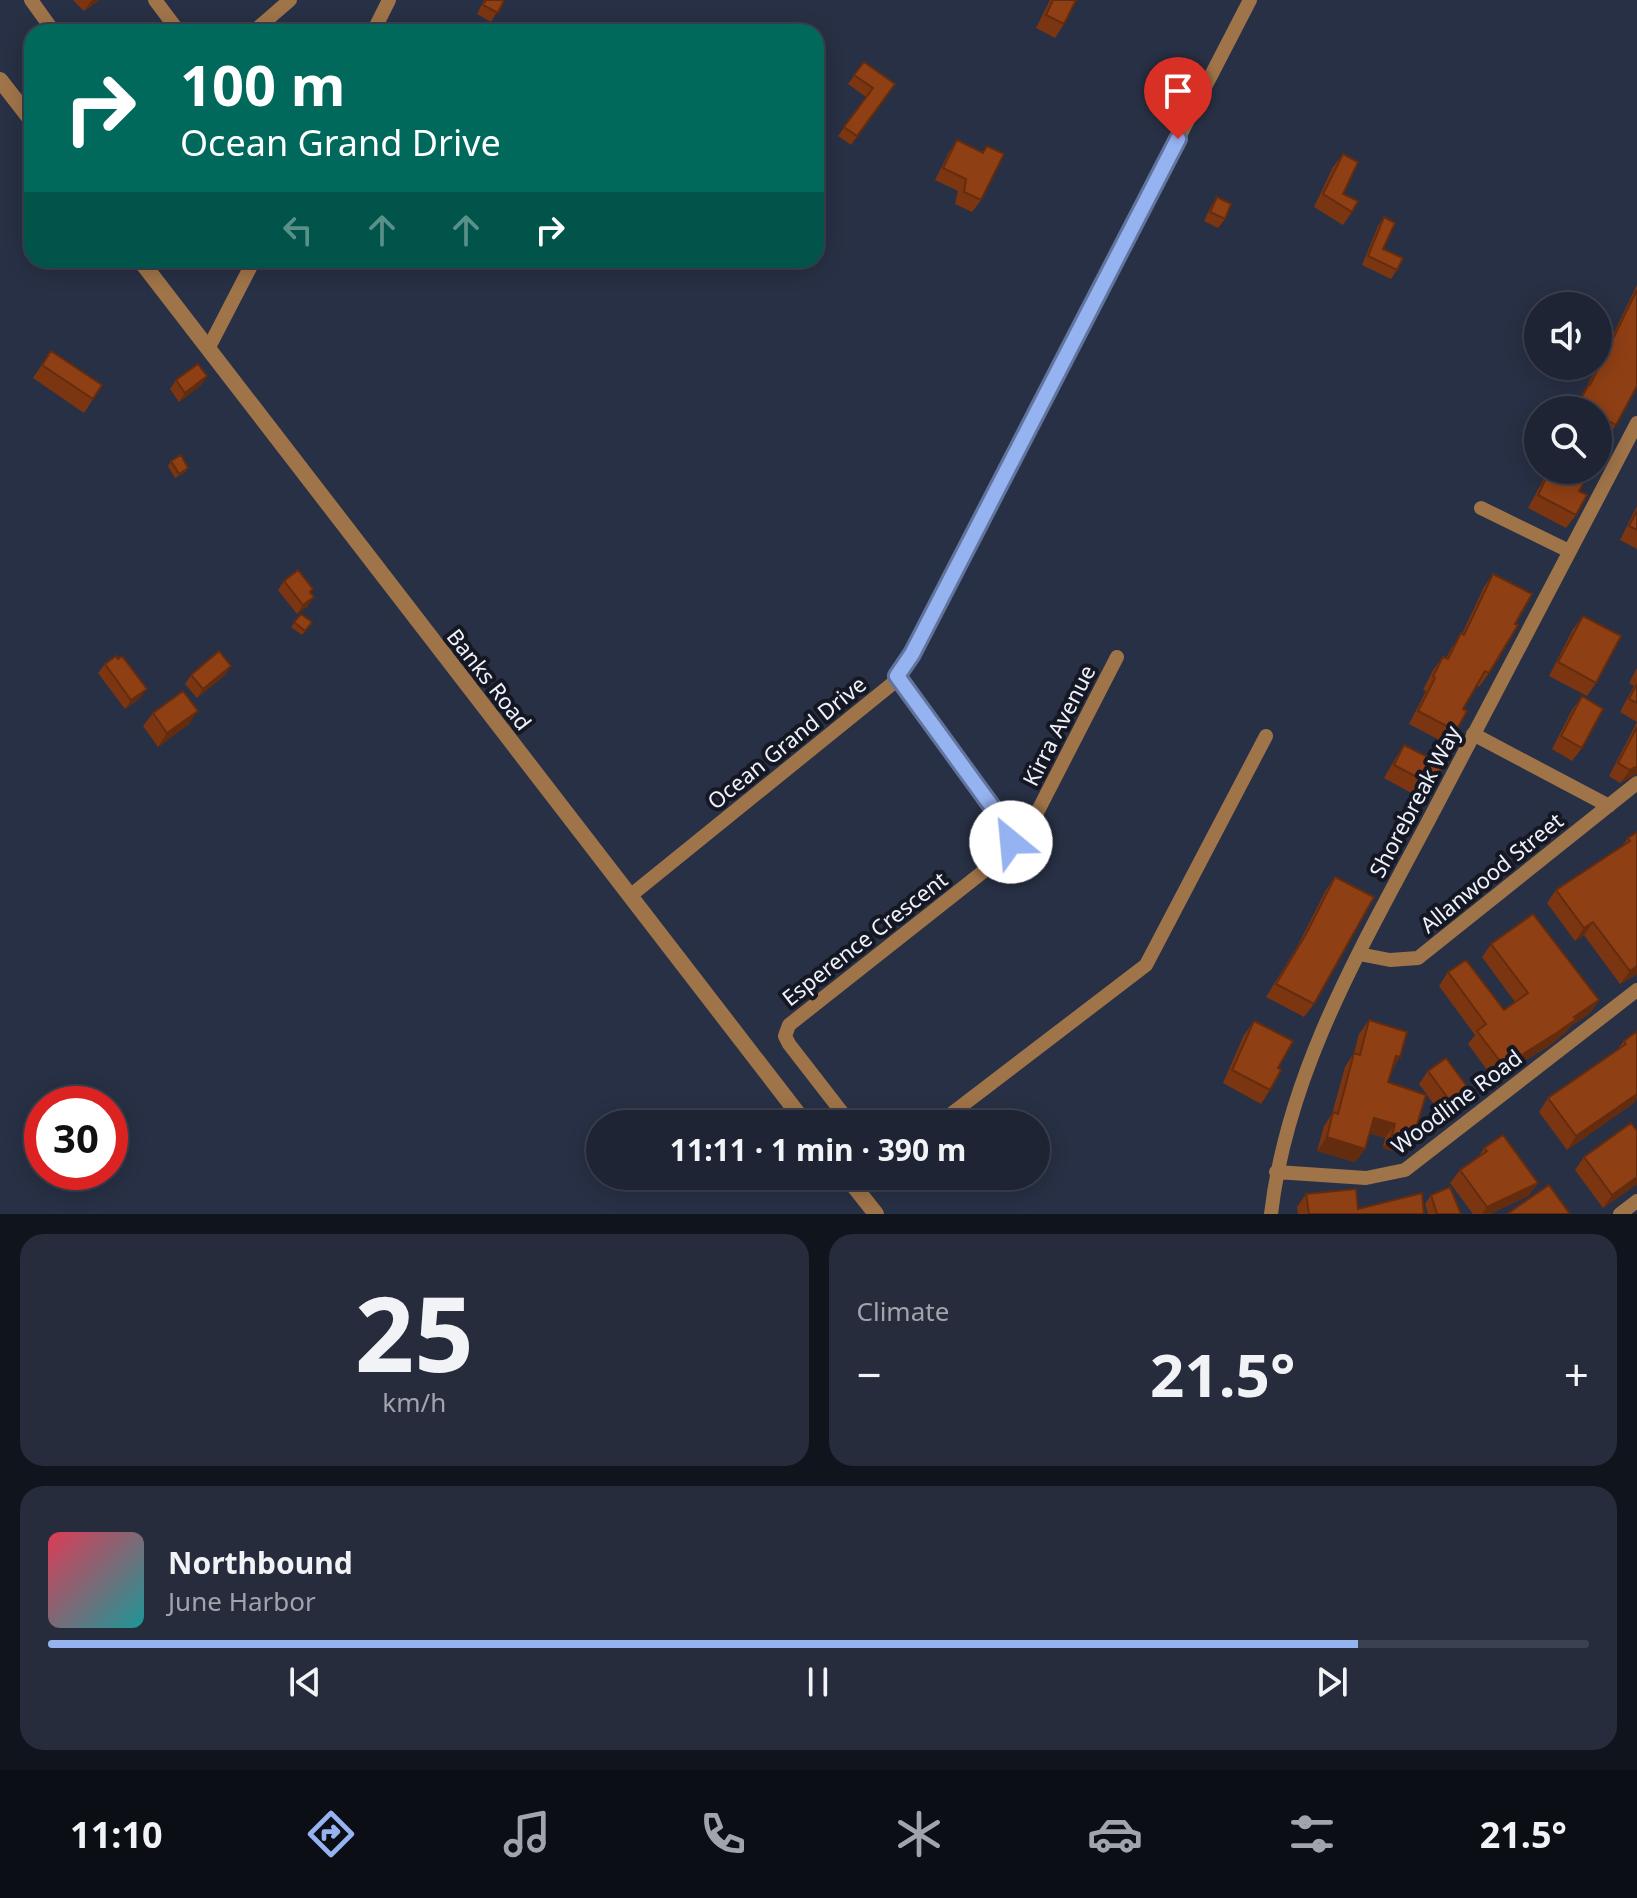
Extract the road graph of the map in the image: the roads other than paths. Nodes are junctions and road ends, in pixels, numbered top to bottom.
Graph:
1 (31, 0) edge
2 (155, 0) edge
3 (290, 0) edge
4 (389, 0) edge
5 (1250, 0) edge
6 (48, 24) edge
7 (173, 24) edge
8 (262, 24) edge
9 (377, 24) edge
10 (0, 80) edge
11 (24, 111) edge
12 (146, 268) edge
13 (250, 268) edge
14 (208, 349) junction
15 (1637, 423) edge
16 (1481, 508) dead end
17 (1569, 551) junction
18 (1117, 657) dead end
19 (897, 676) junction
20 (1473, 734) junction
21 (1266, 736) dead end
22 (1637, 783) edge
23 (1609, 806) junction
24 (1009, 849) junction
25 (630, 896) junction
26 (1359, 954) junction
27 (1637, 990) edge
28 (795, 1110) edge
29 (840, 1110) edge
30 (956, 1110) edge
31 (1276, 1172) junction
32 (857, 1190) edge
33 (1637, 1201) edge
34 (876, 1214) edge
35 (1271, 1214) edge
36 (1620, 1214) edge

1 - 6 street
2 - 7 street
3 - 8 street
4 - 9 street
5 - 19 street, Ocean Grand Drive
10 - 11 street
12 - 14 street, Banks Road
13 - 14 street
14 - 25 street, Banks Road
15 - 17 street, Shorebreak Way
16 - 17 street
17 - 20 street, Shorebreak Way
18 - 24 street, Kirra Avenue
19 - 24 street
19 - 25 street, Ocean Grand Drive
20 - 23 street
20 - 26 street, Shorebreak Way
21 - 30 street
22 - 23 street, Allanwood Street
23 - 26 street, Allanwood Street
24 - 29 street, Esperence Crescent
25 - 28 street, Banks Road
26 - 31 street, Shorebreak Way
27 - 31 street, Woodline Road
31 - 35 street, Shorebreak Way
32 - 34 street
33 - 36 street

